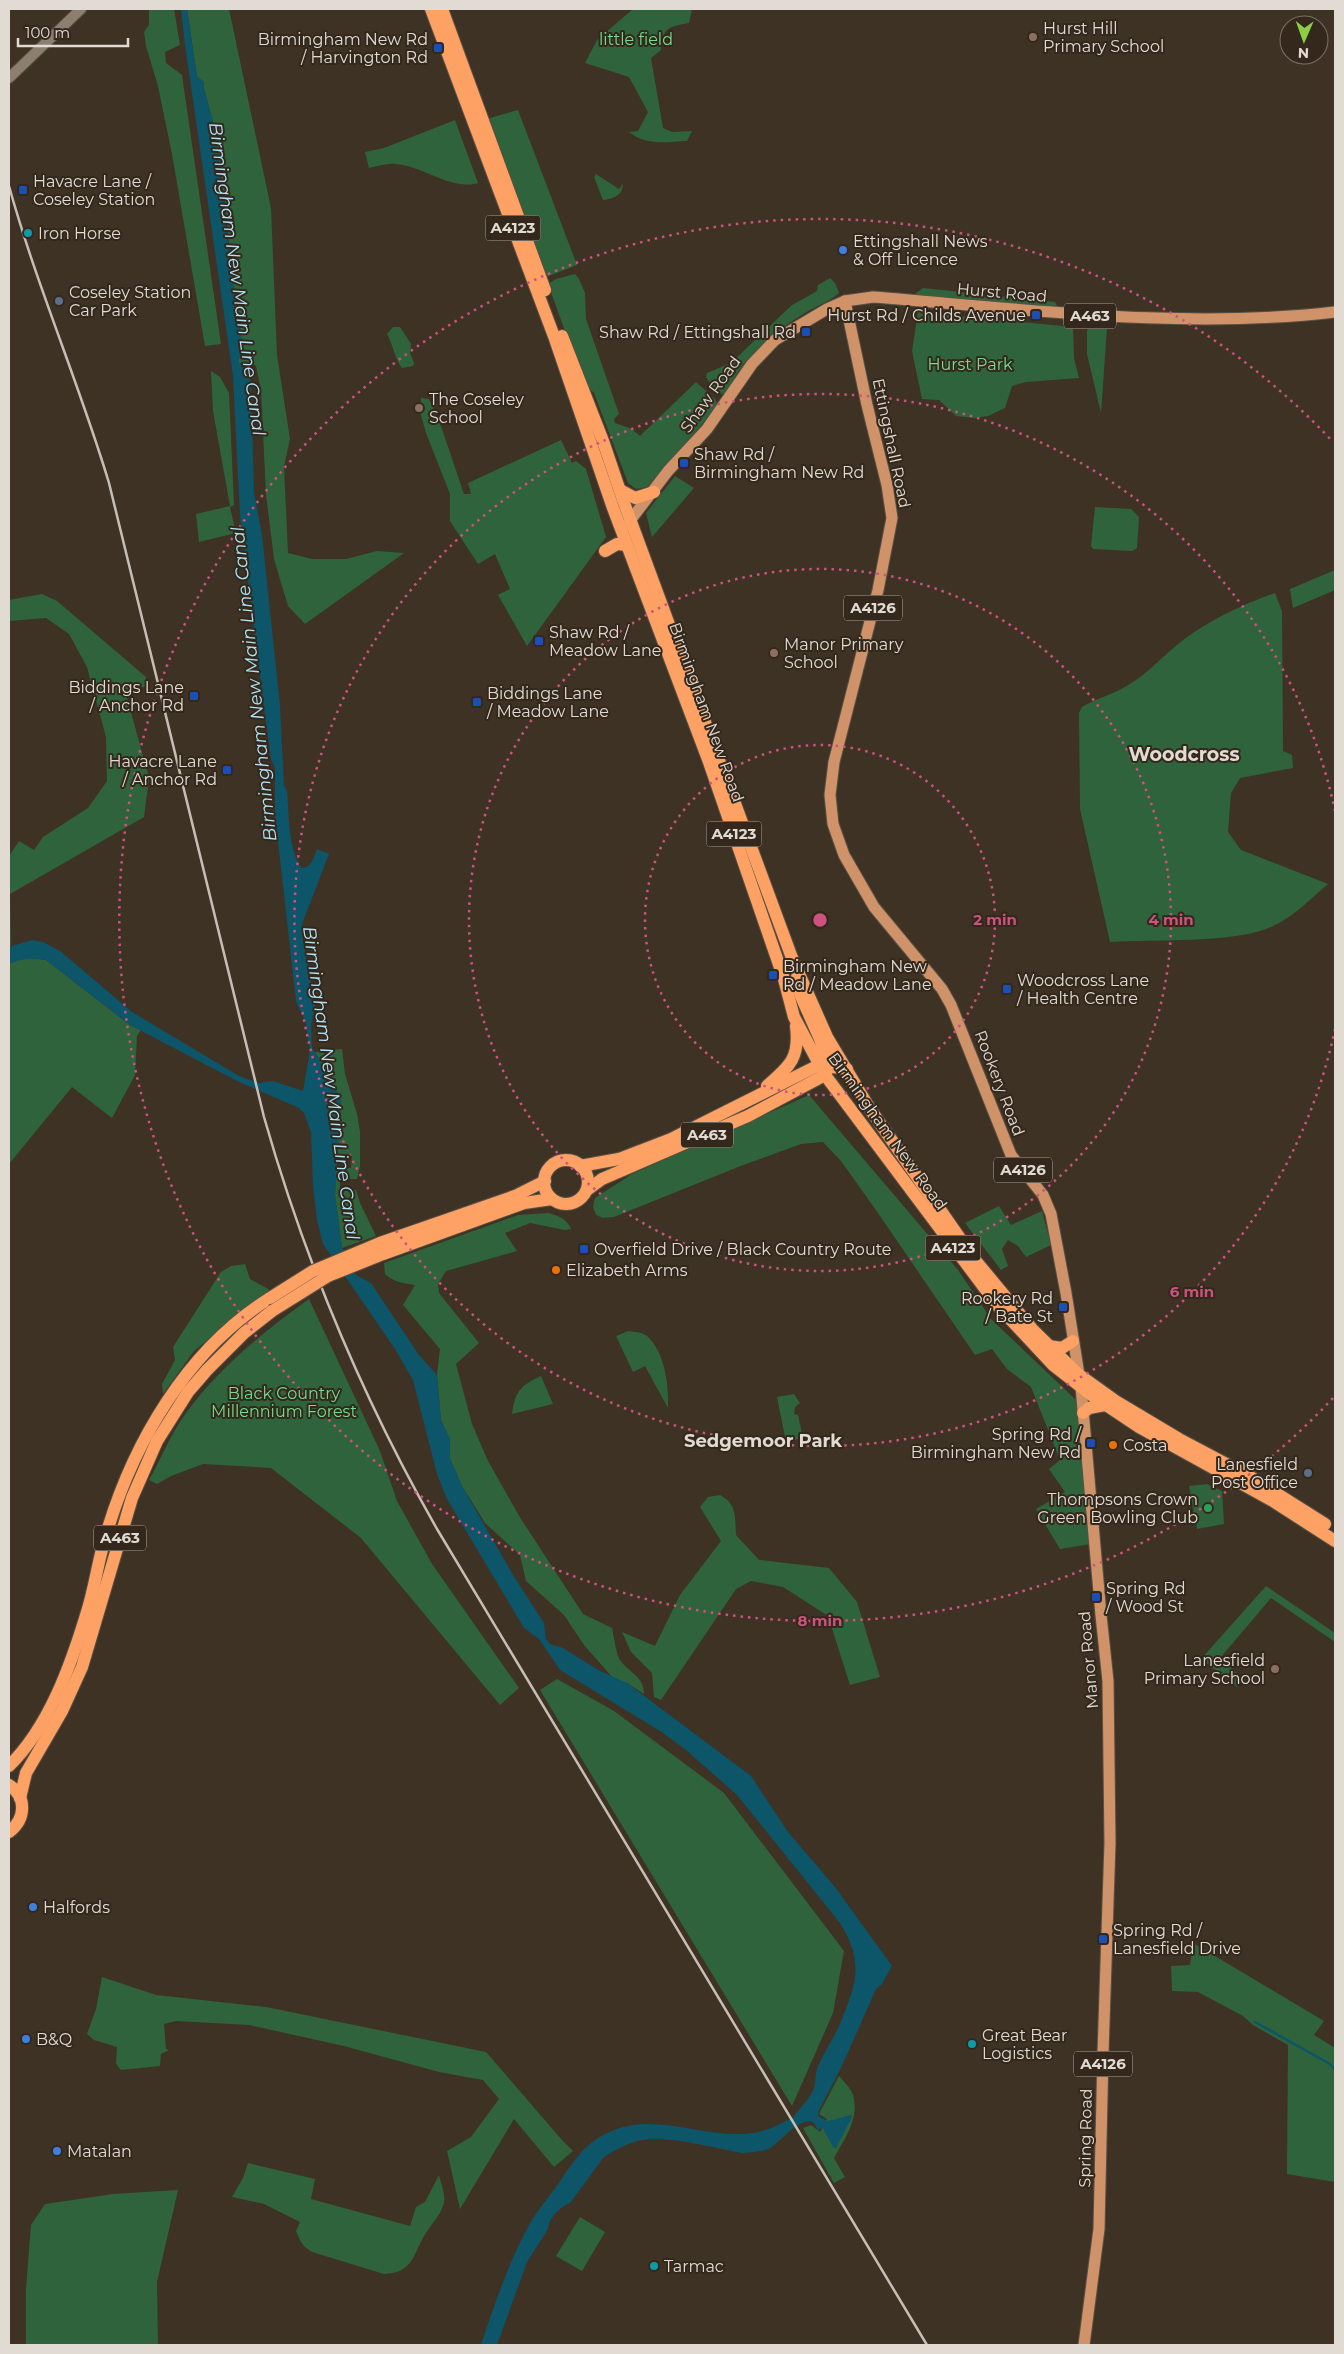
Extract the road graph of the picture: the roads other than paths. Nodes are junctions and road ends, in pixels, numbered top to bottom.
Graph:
1 (81, 9) edge
2 (431, 9) edge
3 (442, 9) edge
4 (450, 46) junction
5 (9, 78) edge
6 (479, 122) junction
7 (845, 301) junction
8 (1335, 312) edge
9 (620, 490) junction
10 (654, 492) junction
11 (631, 520) junction
12 (622, 531) junction
13 (627, 545) junction
14 (605, 551) dead end
15 (874, 906) joint
16 (792, 958) junction
17 (794, 1016) junction
18 (824, 1069) junction
19 (847, 1069) junction
20 (758, 1095) junction
21 (580, 1166) junction
22 (545, 1181) junction
23 (587, 1190) junction
24 (552, 1199) junction
25 (381, 1249) junction
26 (271, 1304) junction
27 (1073, 1341) junction
28 (1048, 1346) junction
29 (1079, 1380) junction
30 (1105, 1405) junction
31 (1083, 1413) junction
32 (1300, 1512) junction
33 (1335, 1531) edge
34 (1335, 1541) edge
35 (9, 1766) edge
36 (1111, 1781) joint
37 (9, 1785) edge
38 (20, 1798) junction
39 (9, 1832) edge
40 (1084, 2345) edge

1 - 5 main road
2 - 4 highway, Birmingham New Road / A4123
3 - 4 highway, Birmingham New Road / A4123
4 - 6 highway, Birmingham New Road / A4123
6 - 9 highway, Birmingham New Road / A4123
6 - 12 highway, Birmingham New Road / A4123
7 - 8 main road, Hurst Road / A463
7 - 10 main road, Shaw Road / A463
7 - 15 main road, Ettingshall Road / A4126
9 - 10 highway
9 - 11 highway, Birmingham New Road / A4123
10 - 11 main road, Shaw Road / A463
11 - 12 main road, Shaw Road / A463
11 - 16 highway, Birmingham New Road / A4123
12 - 13 highway, Birmingham New Road / A4123
13 - 14 highway
13 - 17 highway, Birmingham New Road / A4123
15 - 27 main road, Rookery Road / A4126
16 - 18 highway, A4123
16 - 19 highway, Birmingham New Road / A4123
17 - 18 highway, Birmingham New Road / A4123
17 - 20 highway, A463
18 - 19 highway
18 - 20 highway, A463
18 - 23 highway, A463
18 - 29 highway, Birmingham New Road / A4123
19 - 28 highway, Birmingham New Road / A4123
20 - 21 highway, A463
21 - 22 highway
21 - 23 highway
22 - 24 highway
22 - 25 highway, A463
23 - 24 highway
24 - 25 highway, A463
25 - 26 highway, A463, bridge
26 - 35 highway, A463
26 - 38 highway, A463
27 - 28 highway
27 - 29 main road, Rookery Road / A4126
28 - 29 highway, Birmingham New Road / A4123
29 - 30 highway, Birmingham New Road / A4123
29 - 31 main road, Manor Road / A4126
29 - 32 highway, Birmingham New Road / A4123
30 - 31 highway
30 - 32 highway, Birmingham New Road / A4123
31 - 36 main road, Manor Road / A4126
32 - 33 highway, Birmingham New Road / A4123
32 - 34 highway, Birmingham New Road / A4123
36 - 40 main road, Spring Road / A4126
37 - 38 highway
38 - 39 highway, A463

